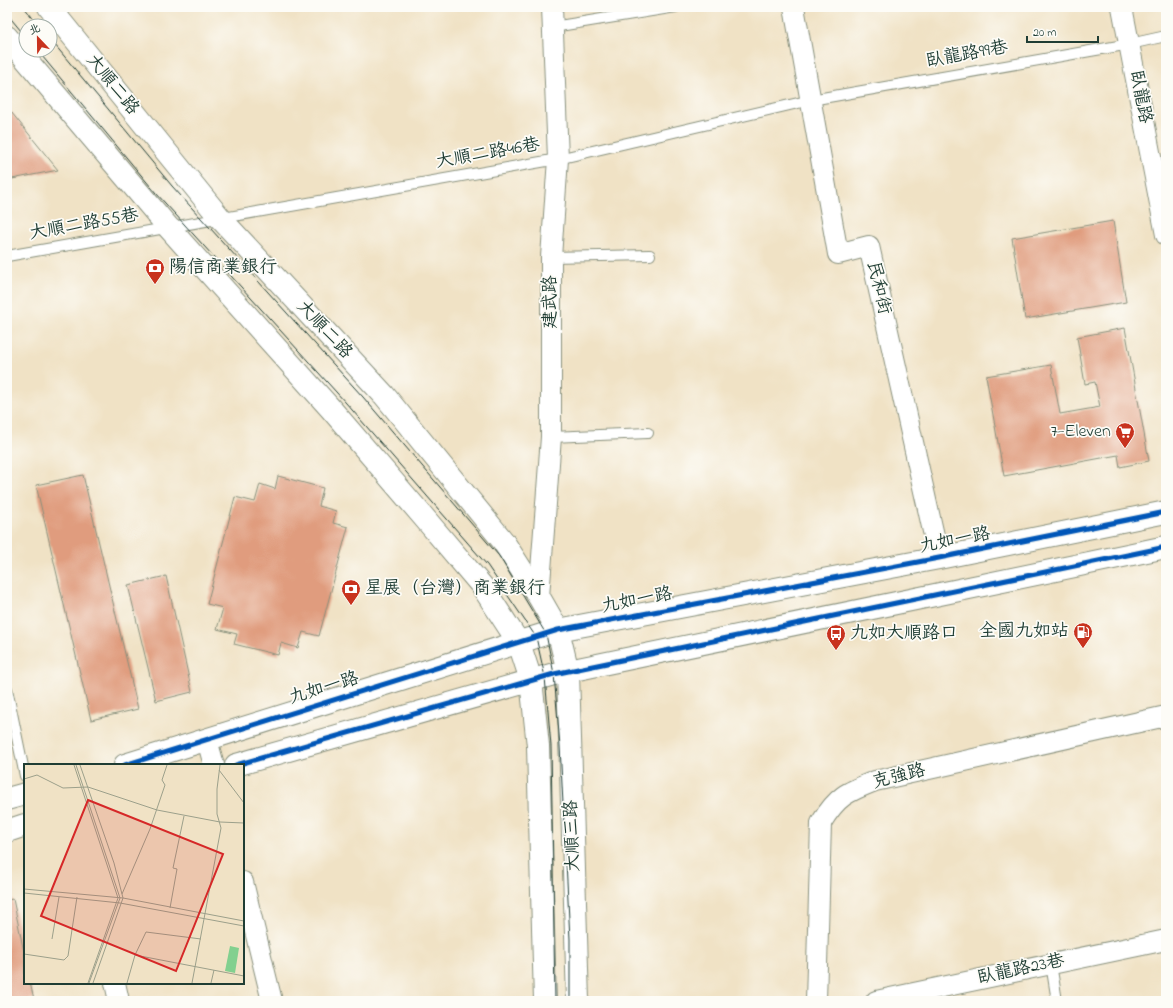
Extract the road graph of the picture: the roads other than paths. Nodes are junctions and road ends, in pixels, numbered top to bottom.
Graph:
1 (49, 7) edge
2 (552, 7) edge
3 (676, 7) edge
4 (794, 7) edge
5 (1122, 7) edge
6 (553, 27) junction
7 (1166, 36) edge
8 (7, 37) edge
9 (1130, 44) junction
10 (811, 100) junction
11 (558, 159) junction
12 (220, 218) junction
13 (168, 227) junction
14 (1166, 236) edge
15 (650, 255) dead end
16 (7, 256) edge
17 (551, 257) junction
18 (648, 433) dead end
19 (551, 437) junction
20 (1166, 512) edge
21 (1166, 547) edge
22 (939, 558) junction
23 (539, 596) junction
24 (558, 630) junction
25 (519, 643) junction
26 (568, 672) junction
27 (531, 680) junction
28 (7, 689) edge
29 (1166, 716) edge
30 (206, 740) junction
31 (128, 764) edge
32 (214, 764) edge
33 (239, 764) edge
34 (24, 771) edge
35 (24, 794) edge
36 (7, 799) edge
37 (24, 825) edge
38 (7, 830) edge
39 (244, 886) edge
40 (1166, 940) edge
41 (1051, 964) junction
42 (115, 984) edge
43 (119, 1001) edge
44 (272, 1001) edge
45 (545, 1001) edge
46 (578, 1001) edge
47 (816, 1001) edge
48 (876, 1001) edge
49 (1057, 1001) edge

1 - 12 street, 大順二路
2 - 6 street, 建武路
3 - 6 lane
4 - 10 street, 民和街
5 - 9 street, 臥龍路
6 - 11 street, 建武路
7 - 9 lane, 臥龍路99巷
8 - 13 street
9 - 10 lane, 臥龍路99巷
9 - 14 street, 臥龍路
10 - 11 lane, 大順二路46巷
10 - 22 street, 民和街
11 - 12 lane, 大順二路46巷
11 - 17 street, 建武路
12 - 13 lane, 大順二路46巷
12 - 23 street, 大順二路
13 - 16 lane, 大順二路55巷
13 - 25 street
15 - 17 lane
17 - 19 street, 建武路
18 - 19 lane
19 - 23 street, 建武路
20 - 22 street, 九如一路
21 - 26 street
22 - 24 street, 九如一路
23 - 24 street, 大順二路
24 - 25 street, 九如一路
24 - 26 street, 大順二路
25 - 27 street
25 - 30 street, 九如一路
26 - 27 street
26 - 46 street, 大順三路
27 - 33 street
27 - 45 street, 大順三路
28 - 34 lane
29 - 47 street, 克強路
30 - 31 street, 九如一路
30 - 32 street
35 - 36 street
37 - 38 street
39 - 44 street
40 - 41 street, 臥龍路23巷
41 - 48 street, 臥龍路23巷
41 - 49 lane
42 - 43 street

